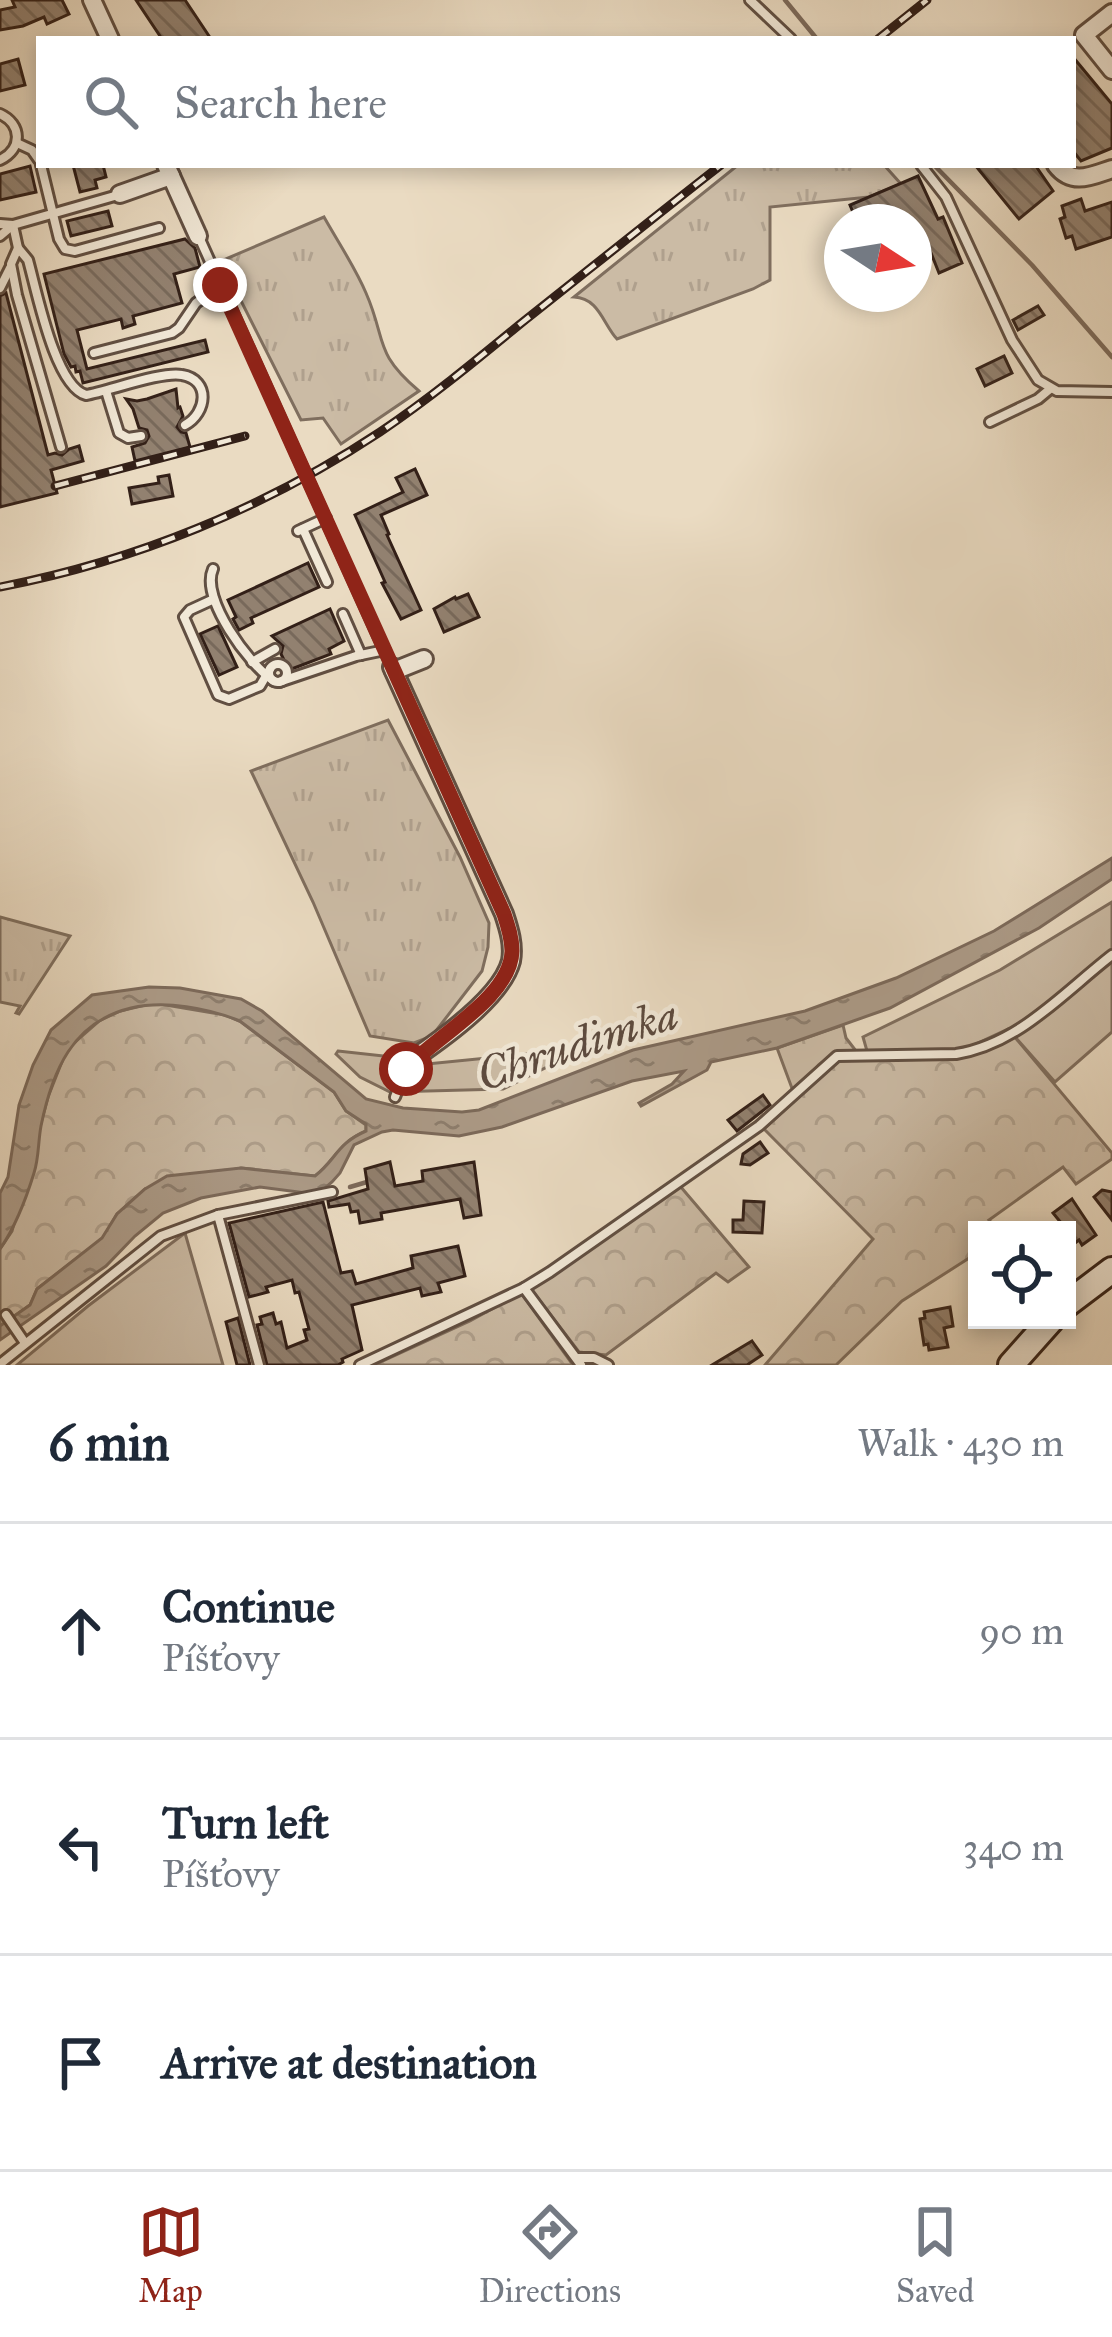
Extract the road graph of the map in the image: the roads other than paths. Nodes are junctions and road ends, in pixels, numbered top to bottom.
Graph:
1 (749, 0) edge
2 (1112, 13) edge
3 (788, 36) edge
4 (1078, 40) edge
5 (1112, 70) edge
6 (0, 113) edge
7 (17, 143) junction
8 (36, 156) edge
9 (0, 160) edge
10 (41, 168) edge
11 (923, 168) edge
12 (1058, 168) edge
13 (1112, 169) edge
14 (169, 170) edge
15 (129, 186) joint
16 (52, 212) junction
17 (0, 224) edge
18 (13, 225) junction
19 (159, 228) dead end
20 (0, 236) edge
21 (198, 236) joint
22 (18, 248) junction
23 (11, 263) junction
24 (220, 285) junction
25 (0, 288) edge
26 (94, 353) dead end
27 (1050, 389) junction
28 (106, 391) junction
29 (1112, 392) edge
30 (990, 422) dead end
31 (185, 425) dead end
32 (141, 436) dead end
33 (61, 448) dead end
34 (326, 518) junction
35 (213, 569) dead end
36 (327, 582) dead end
37 (214, 599) junction
38 (343, 614) dead end
39 (275, 649) dead end
40 (361, 656) junction
41 (424, 658) dead end
42 (252, 662) junction
43 (390, 663) junction
44 (272, 677) junction
45 (1112, 955) edge
46 (417, 1056) joint
47 (395, 1096) dead end
48 (332, 1192) dead end
49 (218, 1215) junction
50 (1112, 1270) edge
51 (524, 1288) junction
52 (1076, 1297) edge
53 (6, 1316) dead end
54 (1043, 1329) edge
55 (25, 1343) junction
56 (578, 1361) edge
57 (0, 1364) edge
58 (259, 1365) edge
59 (360, 1365) edge
60 (608, 1365) edge
61 (1011, 1365) edge

1 - 3 lane
2 - 4 street
4 - 5 street
6 - 7 lane
7 - 8 lane
7 - 9 lane
10 - 16 lane
11 - 27 lane
12 - 13 street
14 - 15 street
14 - 21 street
15 - 16 lane
16 - 18 lane
16 - 19 lane
17 - 18 lane
18 - 20 lane
18 - 22 lane
21 - 24 lane
22 - 23 lane
22 - 28 lane
23 - 25 lane
23 - 33 lane
24 - 26 lane
24 - 34 lane
27 - 29 lane
27 - 30 lane
28 - 31 lane
28 - 32 lane
34 - 36 lane
34 - 43 lane
35 - 37 lane
37 - 42 lane
37 - 44 lane
38 - 40 lane
39 - 42 lane
40 - 43 lane
40 - 44 lane
41 - 43 street
42 - 44 lane
43 - 46 street
45 - 51 lane
46 - 47 lane
48 - 49 lane
49 - 55 lane
49 - 58 lane
50 - 52 street
51 - 56 lane
51 - 59 lane
53 - 55 lane
54 - 61 street
55 - 57 lane
56 - 60 lane

